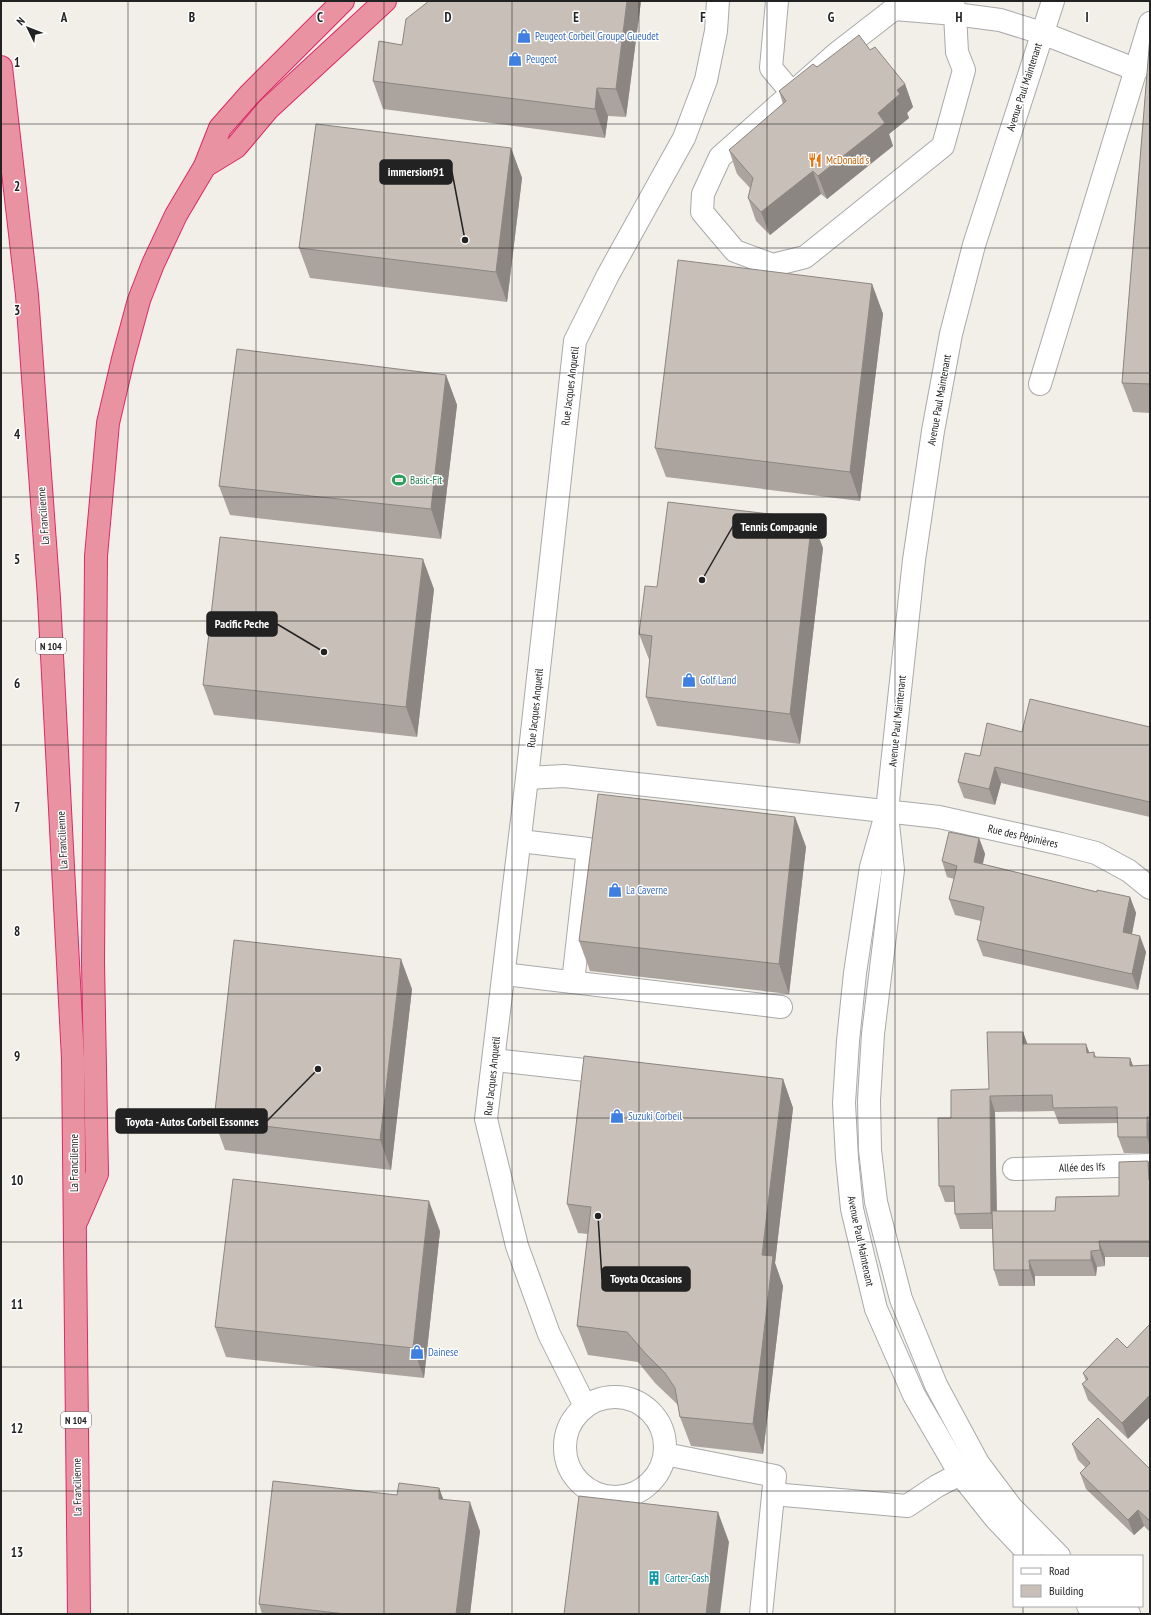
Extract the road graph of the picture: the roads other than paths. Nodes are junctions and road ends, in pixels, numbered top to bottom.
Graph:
1 (343, 1) edge
2 (385, 1) edge
3 (718, 1) edge
4 (777, 1) edge
5 (1053, 1) edge
6 (954, 7) edge
7 (1150, 23) edge
8 (1042, 33) junction
9 (1, 67) edge
10 (1137, 70) junction
11 (792, 93) junction
12 (205, 166) junction
13 (1040, 384) dead end
14 (527, 778) junction
15 (887, 811) junction
16 (520, 841) junction
17 (1150, 888) edge
18 (504, 974) junction
19 (573, 982) junction
20 (781, 1007) dead end
21 (494, 1060) junction
22 (634, 1075) edge
23 (1150, 1166) edge
24 (1014, 1169) dead end
25 (74, 1227) junction
26 (585, 1406) junction
27 (665, 1454) junction
28 (960, 1474) junction
29 (773, 1494) junction
30 (1030, 1555) edge
31 (1058, 1555) edge
32 (1089, 1607) edge
33 (1119, 1607) edge
34 (78, 1614) edge
35 (761, 1614) edge
36 (1099, 1614) edge
37 (1129, 1614) edge

1 - 12 highway
2 - 12 highway
3 - 14 street, Rue Jacques Anquetil
4 - 11 street
5 - 8 street, Avenue Paul Maintenant
6 - 8 street
6 - 11 street
6 - 11 street
7 - 10 street
8 - 10 street
8 - 15 street, Avenue Paul Maintenant
9 - 25 highway, La Francilienne / N 104
10 - 13 street
12 - 25 highway
14 - 15 street
14 - 16 street, Rue Jacques Anquetil
15 - 17 street, Rue des Pépinières
15 - 28 street, Avenue Paul Maintenant
15 - 31 street, Avenue Paul Maintenant
16 - 18 street, Rue Jacques Anquetil
16 - 19 street
18 - 19 street
18 - 21 street, Rue Jacques Anquetil
19 - 20 street
21 - 22 street
21 - 26 street, Rue Jacques Anquetil
23 - 24 street, Allée des Ifs
25 - 34 highway, La Francilienne / N 104
26 - 27 street
26 - 27 street
27 - 29 street
28 - 29 street
28 - 30 street, Avenue Paul Maintenant
29 - 35 street
32 - 36 street
33 - 37 street

